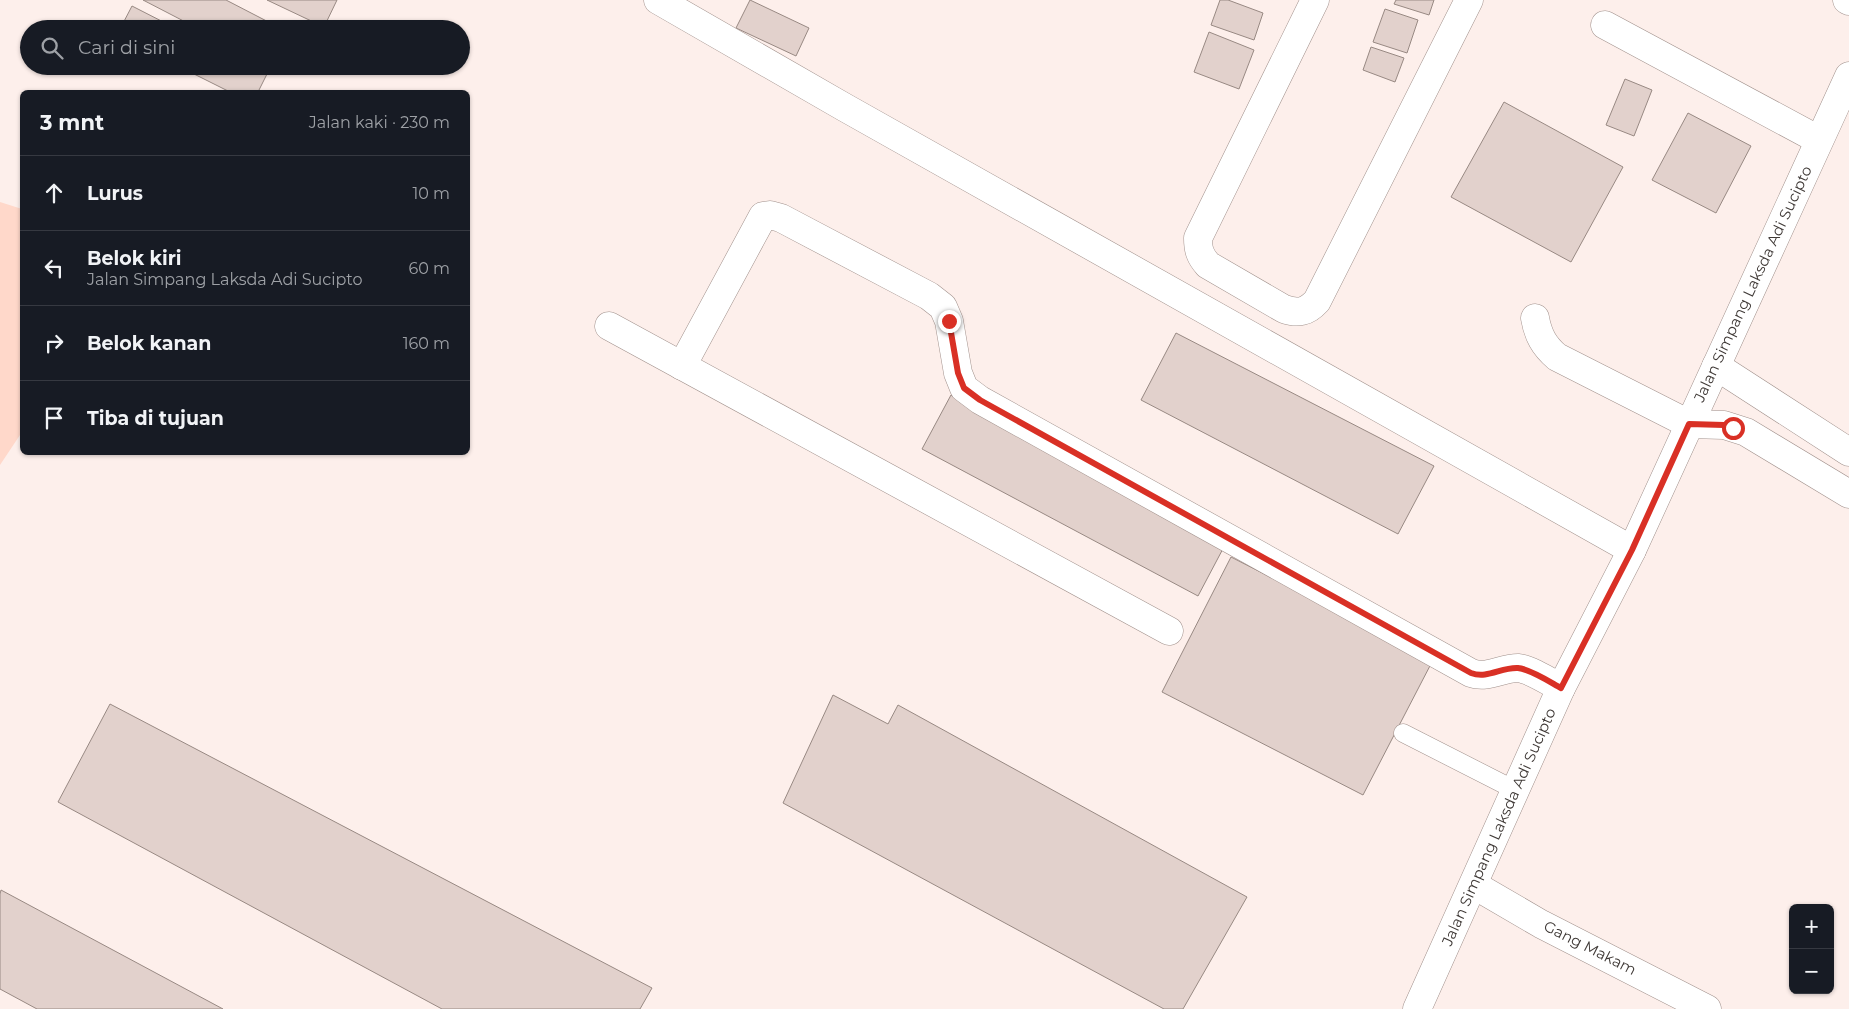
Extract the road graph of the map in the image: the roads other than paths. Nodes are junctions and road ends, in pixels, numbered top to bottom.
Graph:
1 (658, 0) edge
2 (1315, 0) edge
3 (1469, 0) edge
4 (1605, 25) dead end
5 (1849, 76) edge
6 (1819, 140) junction
7 (1535, 318) dead end
8 (609, 326) dead end
9 (682, 366) junction
10 (1716, 366) junction
11 (1689, 424) junction
12 (1849, 452) edge
13 (1849, 494) edge
14 (1632, 550) junction
15 (1169, 631) dead end
16 (1561, 688) junction
17 (1403, 733) dead end
18 (1515, 790) junction
19 (1474, 885) junction
20 (1417, 1009) edge
21 (1707, 1009) edge

1 - 14 street
2 - 3 street
4 - 6 street
5 - 6 street, Jalan Simpang Laksda Adi Sucipto
6 - 10 street, Jalan Simpang Laksda Adi Sucipto
7 - 11 street
8 - 9 street
9 - 15 street
9 - 16 street
10 - 11 street, Jalan Simpang Laksda Adi Sucipto
10 - 12 street
11 - 13 street
11 - 14 street, Jalan Simpang Laksda Adi Sucipto
14 - 16 street, Jalan Simpang Laksda Adi Sucipto
16 - 18 street, Jalan Simpang Laksda Adi Sucipto
17 - 18 lane
18 - 19 street, Jalan Simpang Laksda Adi Sucipto
19 - 20 street, Jalan Simpang Laksda Adi Sucipto
19 - 21 street, Gang Makam

